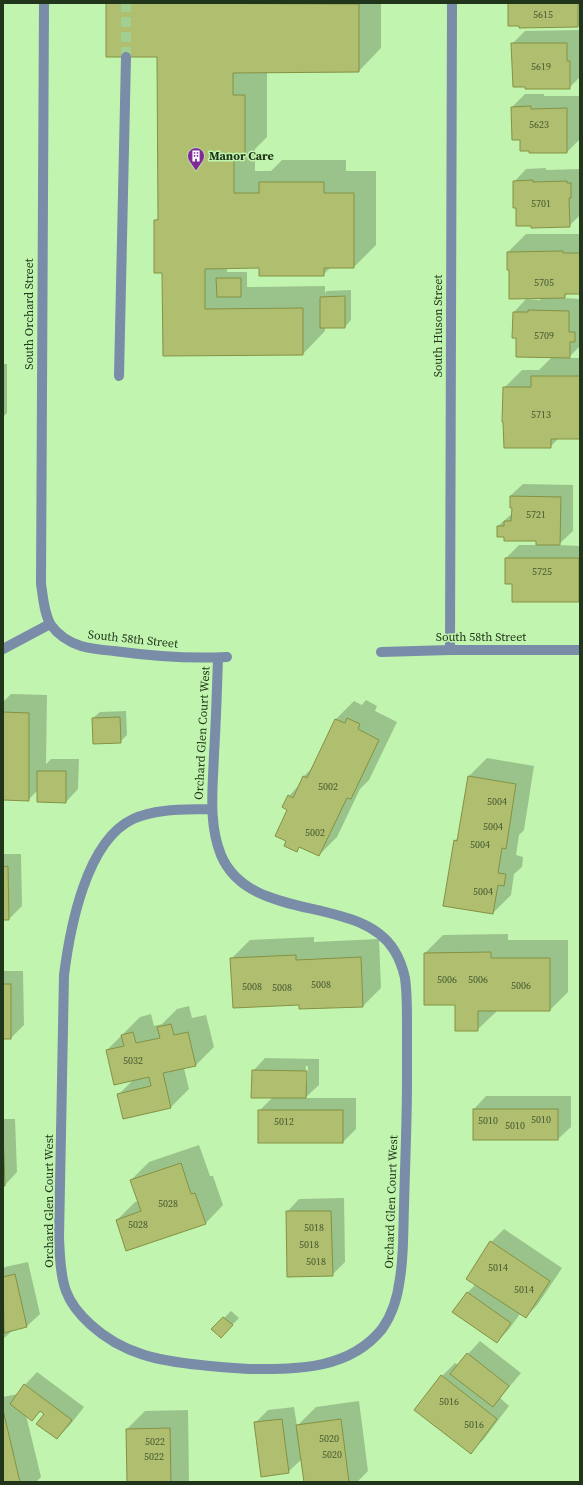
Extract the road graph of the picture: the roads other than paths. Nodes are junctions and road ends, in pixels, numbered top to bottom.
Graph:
1 (44, 3) edge
2 (452, 3) edge
3 (126, 58) tunnel mouth
4 (119, 376) dead end
5 (50, 624) junction
6 (3, 649) edge
7 (450, 650) junction
8 (580, 650) edge
9 (381, 652) dead end
10 (223, 658) joint
11 (212, 809) junction

1 - 5 street, South Orchard Street
2 - 7 street, South Huson Street
3 - 4 street
5 - 6 street
5 - 10 street, South 58th Street
7 - 8 street, South 58th Street
7 - 9 street, South 58th Street
10 - 11 street, Orchard Glen Court West
11 - 11 street, Orchard Glen Court West

